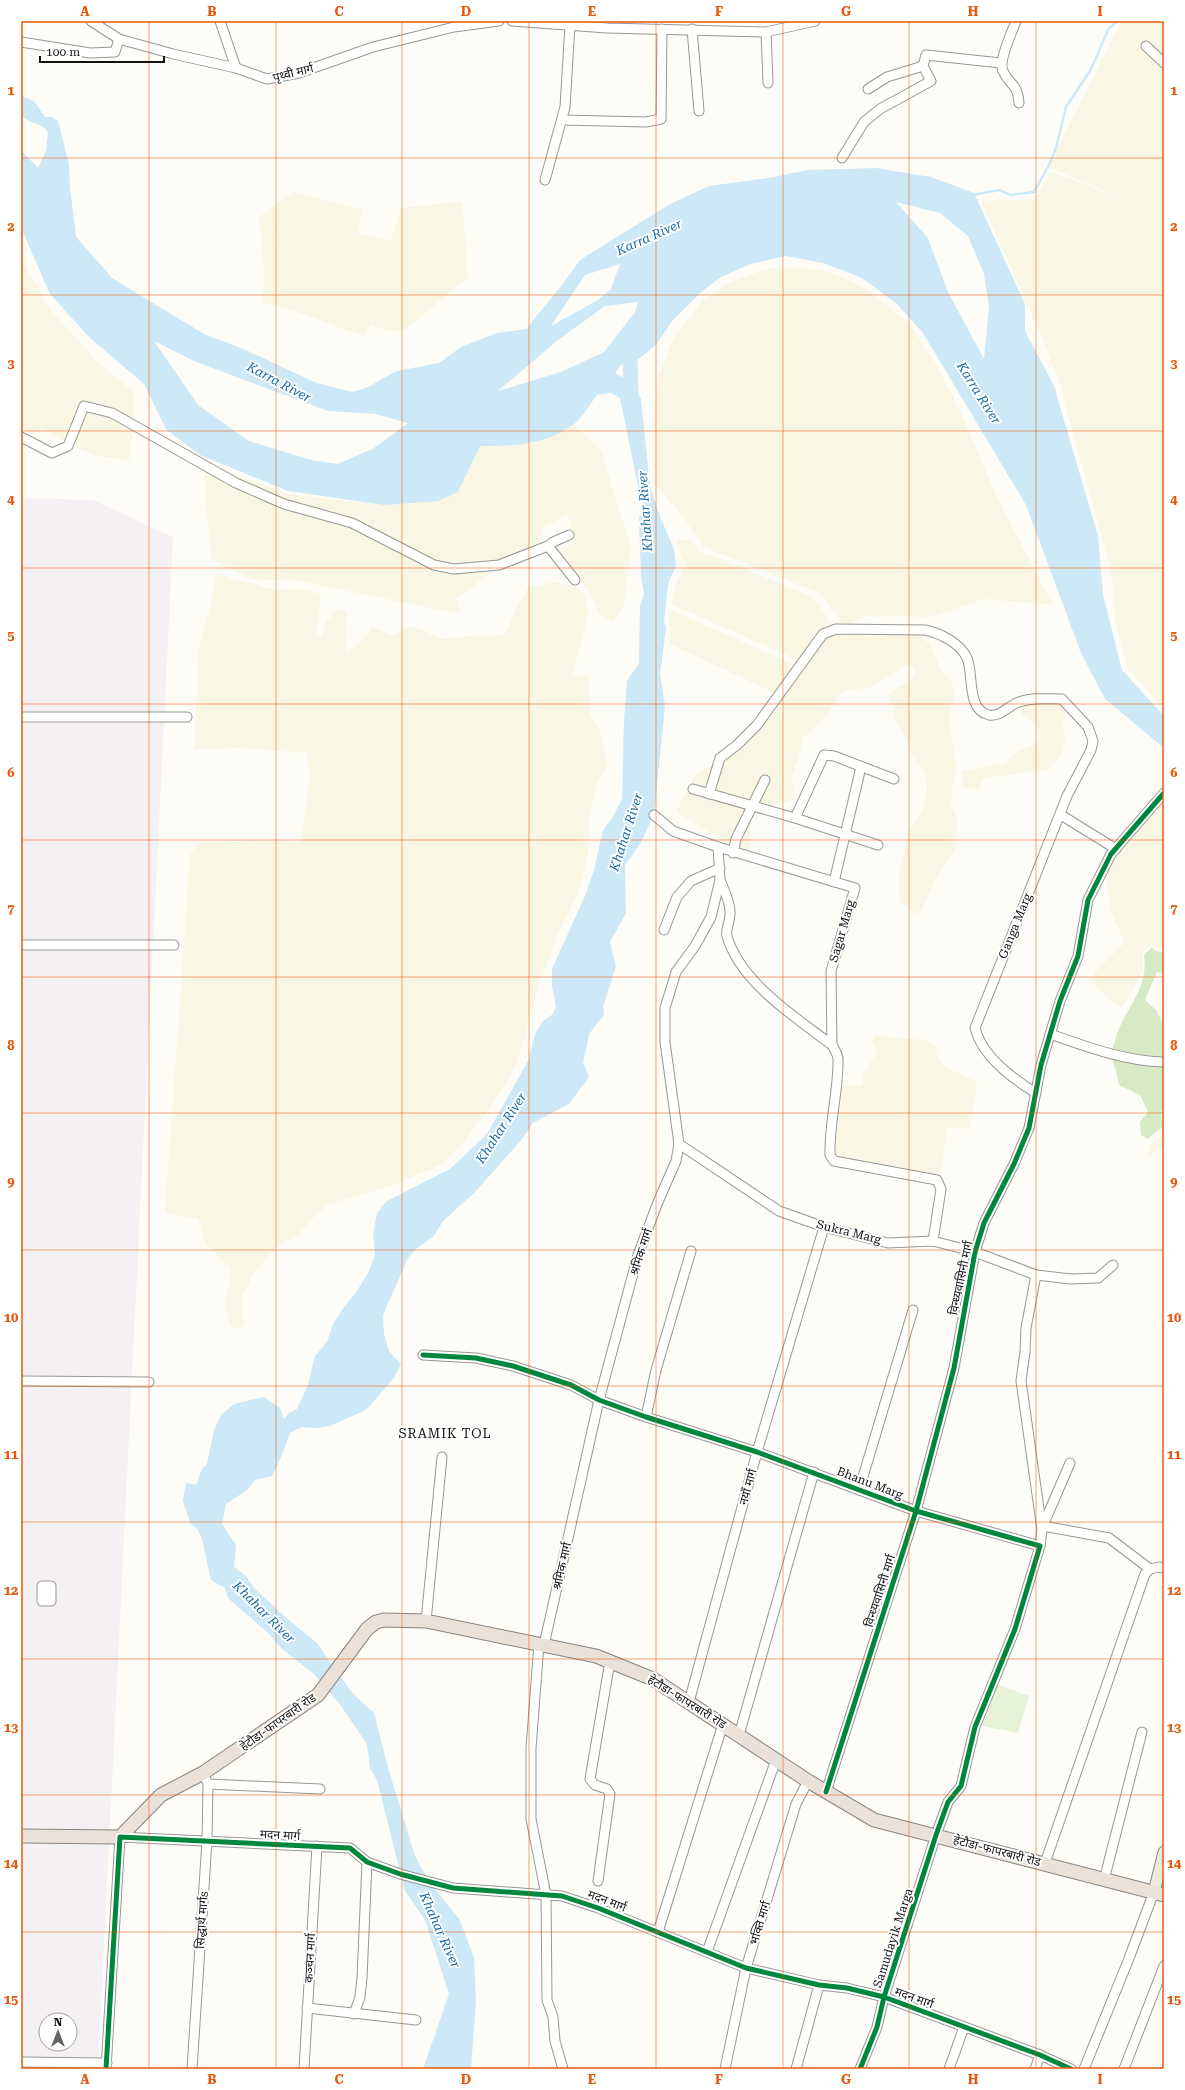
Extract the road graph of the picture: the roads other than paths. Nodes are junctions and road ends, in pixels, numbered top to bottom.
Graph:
1 (91, 21) edge
2 (220, 21) edge
3 (499, 21) edge
4 (512, 21) edge
5 (815, 21) edge
6 (1016, 21) edge
7 (566, 23) edge
8 (452, 24) edge
9 (662, 29) junction
10 (692, 29) junction
11 (766, 32) junction
12 (118, 39) junction
13 (21, 42) edge
14 (1146, 46) dead end
15 (1001, 63) junction
16 (1164, 63) edge
17 (923, 66) junction
18 (236, 68) junction
19 (768, 83) dead end
20 (868, 89) dead end
21 (1019, 103) dead end
22 (699, 111) dead end
23 (562, 120) junction
24 (842, 158) dead end
25 (545, 180) dead end
26 (21, 437) edge
27 (569, 535) dead end
28 (548, 546) junction
29 (575, 580) dead end
30 (21, 717) edge
31 (187, 717) dead end
32 (862, 767) junction
33 (894, 779) dead end
34 (765, 780) dead end
35 (693, 789) dead end
36 (1164, 793) edge
37 (710, 794) junction
38 (752, 806) junction
39 (654, 815) dead end
40 (1061, 815) junction
41 (795, 818) junction
42 (846, 834) junction
43 (878, 845) dead end
44 (718, 847) junction
45 (1116, 848) junction
46 (733, 852) junction
47 (720, 868) junction
48 (720, 880) junction
49 (834, 882) junction
50 (664, 930) dead end
51 (21, 945) edge
52 (174, 945) dead end
53 (1050, 1034) junction
54 (832, 1045) junction
55 (1161, 1062) dead end
56 (1036, 1093) junction
57 (679, 1144) junction
58 (824, 1227) junction
59 (933, 1241) junction
60 (691, 1251) dead end
61 (975, 1252) junction
62 (1113, 1265) dead end
63 (1036, 1275) junction
64 (913, 1310) dead end
65 (423, 1354) dead end
66 (21, 1381) edge
67 (150, 1382) dead end
68 (599, 1400) junction
69 (646, 1417) junction
70 (757, 1452) junction
71 (442, 1457) dead end
72 (1070, 1463) dead end
73 (814, 1472) junction
74 (859, 1490) junction
75 (916, 1512) junction
76 (1042, 1528) junction
77 (1040, 1546) junction
78 (1150, 1568) junction
79 (1164, 1568) edge
80 (426, 1621) junction
81 (542, 1645) junction
82 (610, 1661) junction
83 (689, 1702) junction
84 (723, 1724) junction
85 (1142, 1732) dead end
86 (739, 1735) junction
87 (776, 1760) junction
88 (206, 1778) junction
89 (808, 1781) junction
90 (320, 1789) dead end
91 (826, 1792) junction
92 (936, 1835) junction
93 (21, 1836) edge
94 (120, 1836) junction
95 (207, 1841) junction
96 (316, 1846) junction
97 (1164, 1852) edge
98 (367, 1862) junction
99 (1045, 1863) junction
100 (1104, 1880) junction
101 (598, 1881) dead end
102 (1159, 1893) edge
103 (546, 1895) junction
104 (658, 1932) junction
105 (706, 1952) junction
106 (1164, 1966) edge
107 (746, 1968) junction
108 (819, 1986) junction
109 (884, 1997) junction
110 (307, 2008) junction
111 (354, 2014) junction
112 (416, 2020) dead end
113 (964, 2027) junction
114 (1040, 2055) junction
115 (21, 2062) edge
116 (106, 2066) edge
117 (192, 2069) edge
118 (304, 2069) edge
119 (563, 2069) edge
120 (725, 2069) edge
121 (796, 2069) edge
122 (860, 2069) edge
123 (949, 2069) edge
124 (1035, 2069) edge
125 (1071, 2069) edge
126 (1084, 2069) edge
127 (1124, 2069) edge

1 - 12 street, पृथ्वी मार्ग
2 - 18 street
3 - 8 street, पृथ्वी मार्ग
4 - 7 street
5 - 11 street
6 - 15 street
7 - 9 street
7 - 23 street
8 - 18 street, पृथ्वी मार्ग
9 - 10 street
9 - 23 street
10 - 11 street
10 - 22 street
11 - 19 street
12 - 13 street
12 - 18 street, पृथ्वी मार्ग
14 - 16 street
15 - 17 street
15 - 21 street
17 - 20 street
17 - 24 street
23 - 25 street
26 - 28 street
27 - 28 street
28 - 29 street
30 - 31 street
32 - 33 street
32 - 41 street
32 - 42 street
34 - 38 street
35 - 37 street
36 - 45 street, विन्ध्यवासिनी मार्ग
37 - 38 street
37 - 40 street, Ganga Marg
38 - 41 street
38 - 46 street
39 - 44 street, Sagar Marg
40 - 45 street
40 - 56 street, Ganga Marg
41 - 42 street
42 - 43 street
42 - 49 street
44 - 46 street, Sagar Marg
44 - 47 street, श्रमिक मार्ग
45 - 53 street, विन्ध्यवासिनी मार्ग
46 - 49 street, Sagar Marg
47 - 48 street, श्रमिक मार्ग
47 - 50 street
48 - 54 street
48 - 57 street, श्रमिक मार्ग
49 - 54 street, Sagar Marg
51 - 52 street
53 - 55 street
53 - 56 street, विन्ध्यवासिनी मार्ग
54 - 59 street
56 - 61 street, विन्ध्यवासिनी मार्ग
57 - 58 street, Sukra Marg
57 - 68 street, श्रमिक मार्ग
58 - 59 street, Sukra Marg
58 - 70 street, नयाँ मार्ग
59 - 61 street, Sukra Marg
60 - 69 street
61 - 63 street, Sukra Marg
61 - 75 street, विन्ध्यवासिनी मार्ग
62 - 63 street, Sukra Marg
63 - 76 street
64 - 74 street
65 - 68 street, Bhanu Marg
66 - 67 street
68 - 69 street, Bhanu Marg
68 - 81 street, श्रमिक मार्ग
69 - 70 street, Bhanu Marg
70 - 73 street, Bhanu Marg
70 - 83 street, नयाँ मार्ग
71 - 80 street
72 - 76 street
73 - 74 street, Bhanu Marg
73 - 86 street
74 - 75 street, Bhanu Marg
75 - 77 street, Bhanu Marg
75 - 91 street, विन्ध्यवासिनी मार्ग
76 - 77 street
76 - 78 street
77 - 92 street
78 - 79 street
78 - 99 street
80 - 81 highway, हेटौडा-फापरबारी रोड
80 - 88 highway, हेटौडा-फापरबारी रोड
81 - 82 highway, हेटौडा-फापरबारी रोड
81 - 103 street, श्रमिक मार्ग
82 - 83 highway, हेटौडा-फापरबारी रोड
82 - 101 street
83 - 84 highway, हेटौडा-फापरबारी रोड
84 - 86 highway, हेटौडा-फापरबारी रोड
84 - 104 street
85 - 100 street
86 - 87 highway, हेटौडा-फापरबारी रोड
87 - 89 highway, हेटौडा-फापरबारी रोड
87 - 105 street
88 - 90 street
88 - 94 highway, हेटौडा-फापरबारी रोड
88 - 95 street, सिद्धार्थ मार्गs
89 - 91 highway, हेटौडा-फापरबारी रोड
89 - 107 street, भक्ति मार्ग
91 - 92 highway, हेटौडा-फापरबारी रोड
92 - 99 highway, हेटौडा-फापरबारी रोड
92 - 109 street, Samudayik Marga
93 - 94 highway
94 - 95 street, मदन मार्ग
94 - 116 street
95 - 96 street, मदन मार्ग
95 - 117 street, सिद्धार्थ मार्गs
96 - 98 street, मदन मार्ग
96 - 110 street, कञ्चन मार्ग
97 - 102 main road
98 - 103 street, मदन मार्ग
98 - 111 street
99 - 100 highway, हेटौडा-फापरबारी रोड
100 - 102 highway, हेटौडा-फापरबारी रोड
102 - 126 street
103 - 104 street, मदन मार्ग
103 - 119 street, श्रमिक मार्ग
104 - 105 street, मदन मार्ग
105 - 107 street, मदन मार्ग
106 - 127 street
107 - 108 street, मदन मार्ग
107 - 120 street, भक्ति मार्ग
108 - 109 street, मदन मार्ग
108 - 121 street
109 - 113 street, मदन मार्ग
109 - 122 street, Samudayik Marga
110 - 111 street
110 - 118 street, कञ्चन मार्ग
111 - 112 street
113 - 114 street, मदन मार्ग
113 - 123 street
114 - 124 street
114 - 125 street, मदन मार्ग
115 - 116 street

